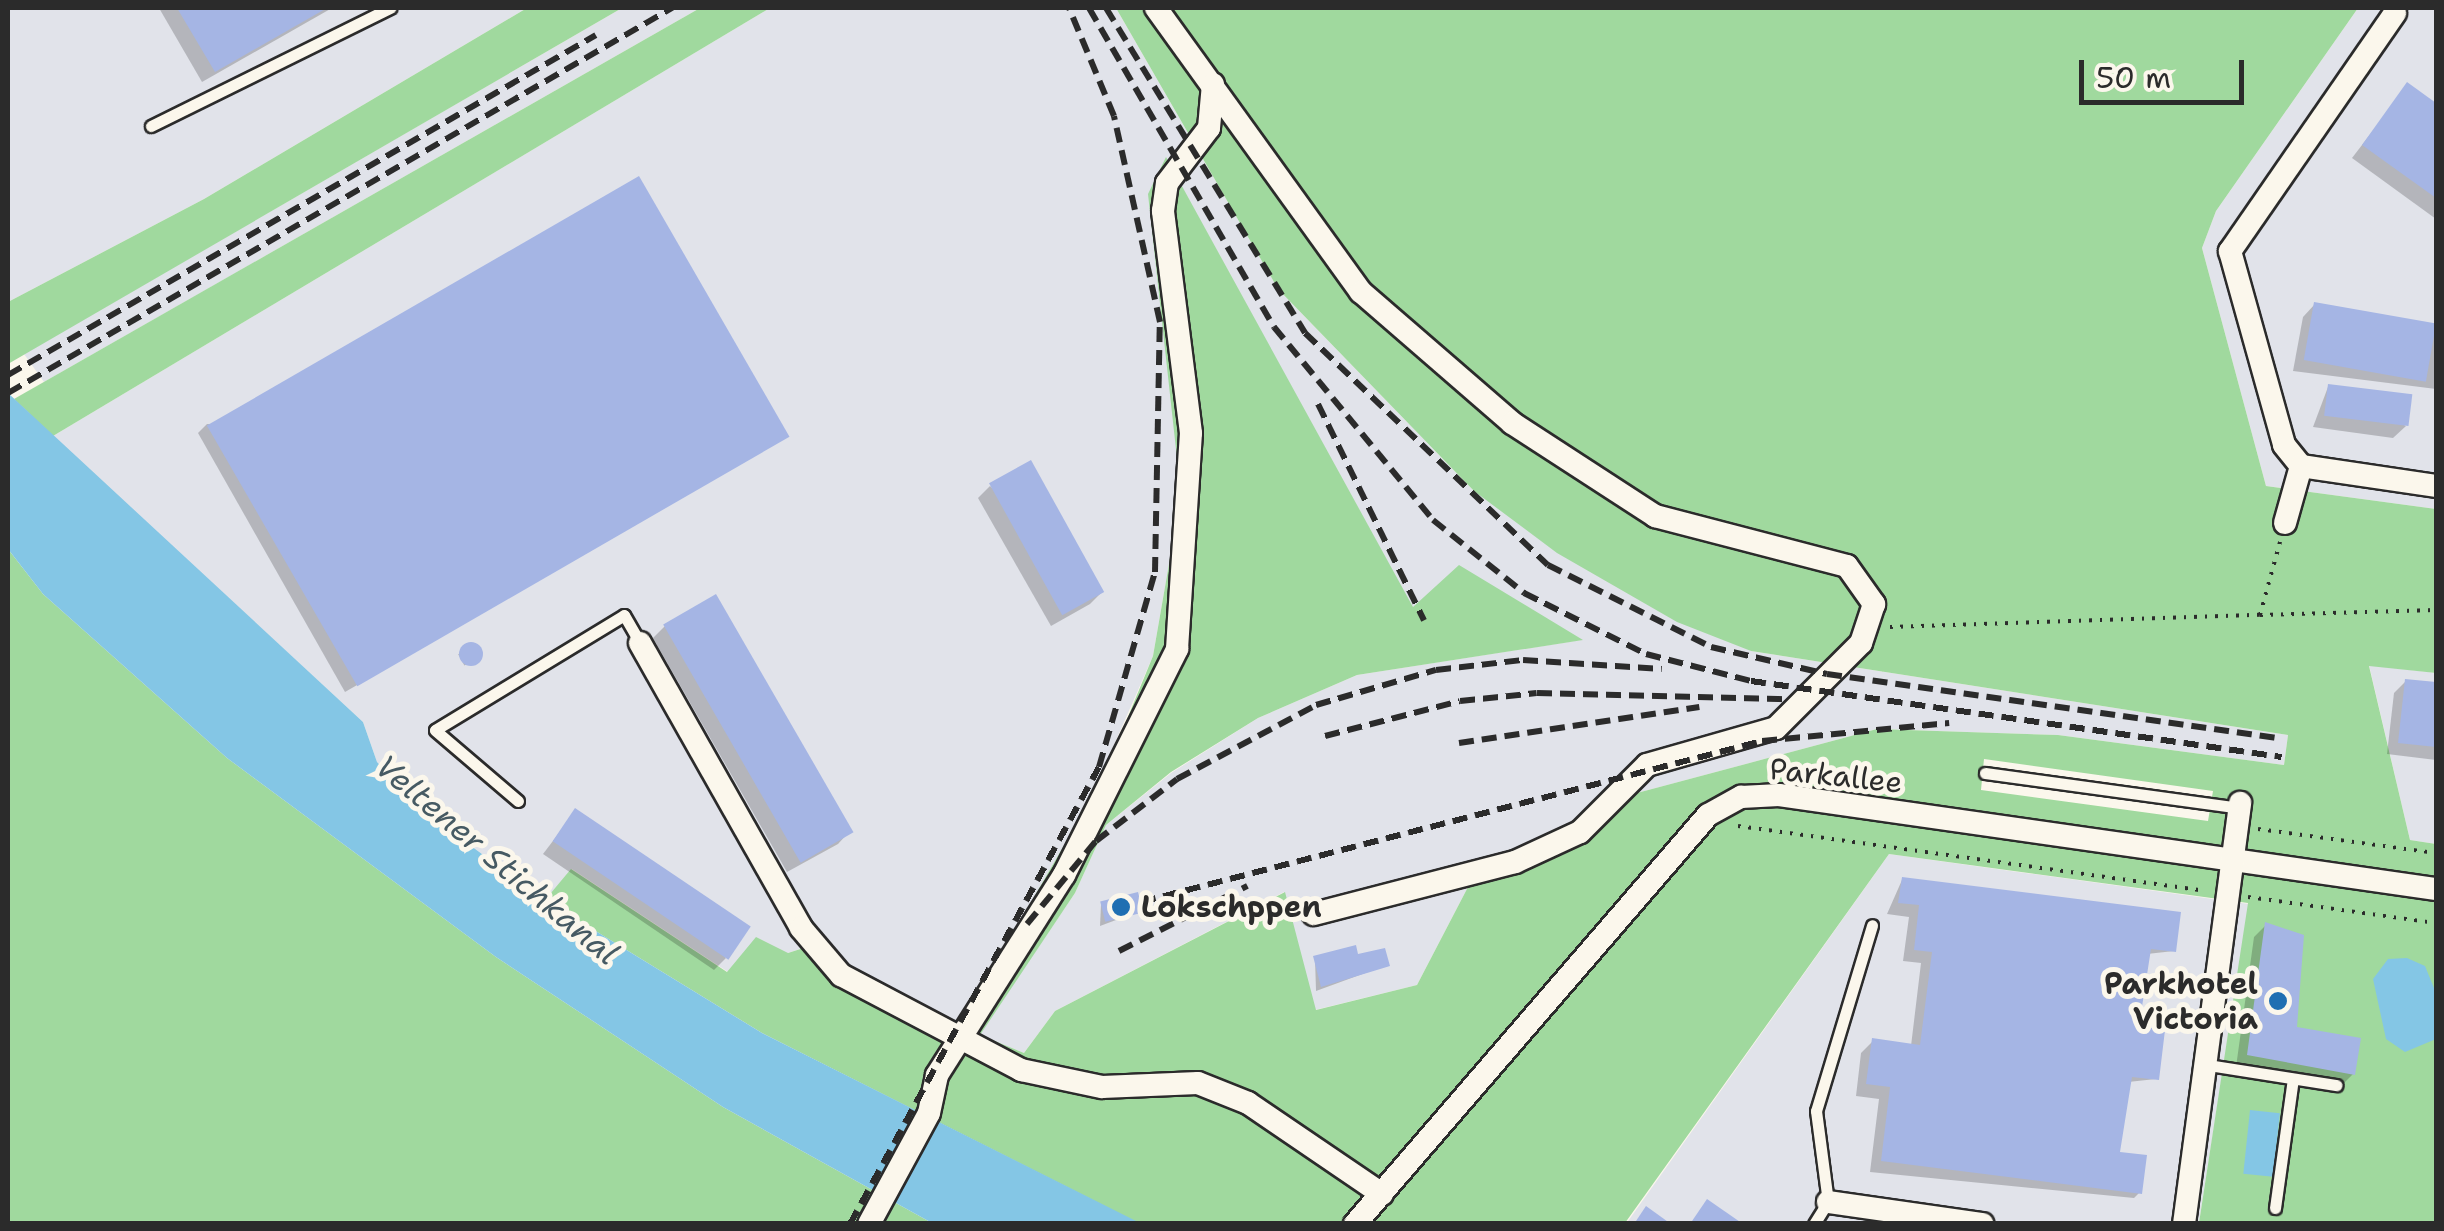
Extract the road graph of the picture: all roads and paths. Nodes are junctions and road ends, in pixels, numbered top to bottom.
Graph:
1 (390, 8) edge
2 (1156, 8) edge
3 (2395, 13) dead end
4 (1213, 84) junction
5 (151, 126) dead end
6 (2301, 466) junction
7 (2436, 486) edge
8 (2285, 523) joint
9 (2436, 610) edge
10 (2260, 615) junction
11 (1870, 628) junction
12 (640, 644) joint
13 (1986, 773) dead end
14 (518, 802) dead end
15 (2240, 813) junction
16 (1724, 824) dead end
17 (2436, 853) edge
18 (2239, 861) junction
19 (2436, 889) edge
20 (2234, 895) junction
21 (1314, 914) dead end
22 (2436, 923) edge
23 (1872, 926) dead end
24 (956, 1043) junction
25 (2208, 1066) junction
26 (2294, 1078) junction
27 (2336, 1086) dead end
28 (1382, 1194) junction
29 (1828, 1202) junction
30 (2275, 1208) dead end
31 (874, 1215) edge
32 (1355, 1224) edge
33 (1814, 1224) edge
34 (1982, 1224) edge
35 (2184, 1224) edge

1 - 5 lane
2 - 4 street
3 - 6 street
4 - 11 street
4 - 24 street
6 - 7 street
6 - 8 street
8 - 10 path
9 - 10 path
10 - 11 path
11 - 21 street
12 - 14 lane
12 - 24 street
13 - 15 lane
15 - 17 path
15 - 18 street
16 - 20 path
18 - 19 street, Parkallee
18 - 20 street
18 - 28 street, Parkallee
20 - 22 path
20 - 25 street
23 - 29 lane
24 - 28 street
24 - 31 street
25 - 26 lane
25 - 35 street
26 - 27 lane
26 - 30 lane
28 - 32 street, Parkallee
29 - 33 lane
29 - 34 street

